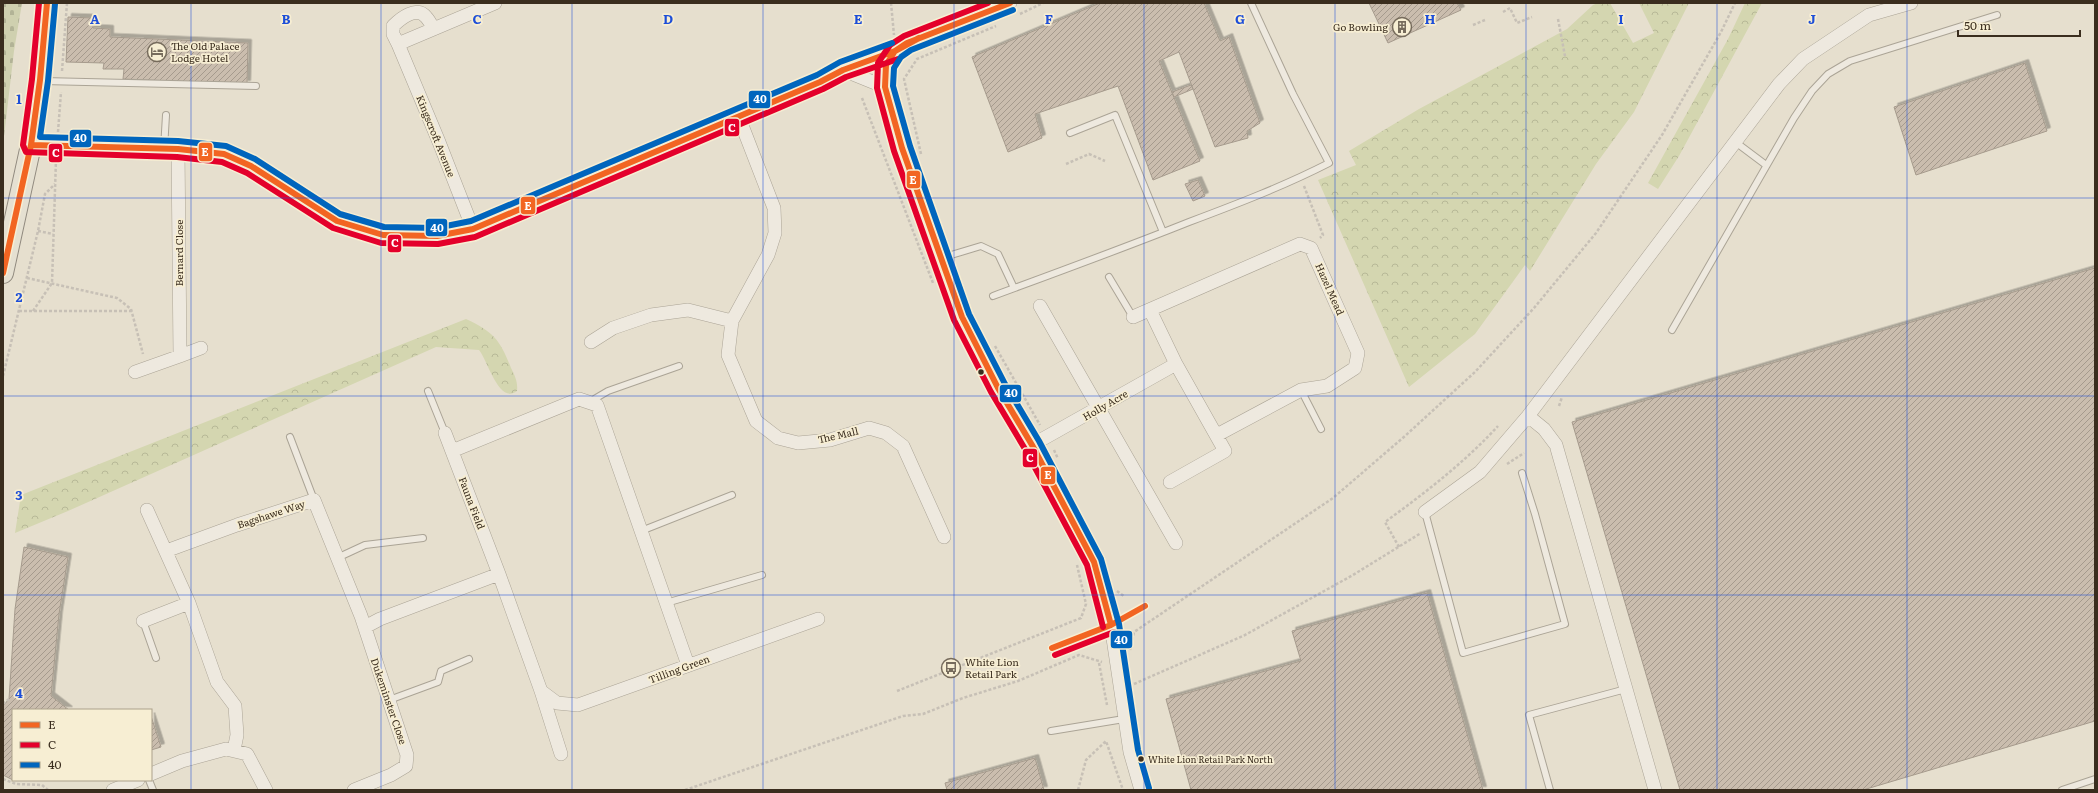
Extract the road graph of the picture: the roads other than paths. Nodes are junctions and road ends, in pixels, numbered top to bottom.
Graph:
1 (47, 3) edge
2 (495, 3) edge
3 (1010, 3) edge
4 (1251, 3) edge
5 (1911, 3) edge
6 (1997, 15) dead end
7 (433, 28) junction
8 (398, 44) junction
9 (895, 51) junction
10 (843, 70) junction
11 (40, 80) junction
12 (256, 86) dead end
13 (885, 87) junction
14 (166, 115) dead end
15 (738, 115) junction
16 (1070, 133) dead end
17 (1734, 141) junction
18 (31, 145) junction
19 (164, 149) junction
20 (178, 149) junction
21 (1766, 165) junction
22 (473, 229) junction
23 (1163, 232) junction
24 (941, 258) junction
25 (3, 274) edge
26 (1109, 277) dead end
27 (1014, 288) junction
28 (993, 296) dead end
29 (1040, 306) dead end
30 (1150, 310) junction
31 (1133, 317) joint
32 (732, 321) junction
33 (1672, 330) dead end
34 (592, 342) dead end
35 (201, 348) dead end
36 (180, 356) junction
37 (1176, 364) junction
38 (679, 366) dead end
39 (141, 370) road end
40 (1301, 390) junction
41 (428, 391) dead end
42 (590, 402) junction
43 (1100, 409) junction
44 (1528, 416) junction
45 (1321, 429) dead end
46 (445, 432) joint
47 (1217, 435) junction
48 (290, 437) dead end
49 (1032, 445) junction
50 (452, 451) junction
51 (1522, 473) dead end
52 (1170, 482) dead end
53 (732, 495) dead end
54 (314, 500) junction
55 (147, 510) dead end
56 (1425, 512) joint
57 (641, 531) junction
58 (944, 537) dead end
59 (423, 538) dead end
60 (1176, 542) dead end
61 (166, 551) junction
62 (336, 558) junction
63 (499, 574) junction
64 (762, 575) dead end
65 (189, 603) junction
66 (666, 603) junction
67 (1145, 606) dead end
68 (818, 619) dead end
69 (143, 621) joint
70 (1111, 625) junction
71 (365, 628) junction
72 (1052, 648) dead end
73 (156, 658) dead end
74 (469, 659) dead end
75 (688, 665) junction
76 (1626, 689) junction
77 (541, 691) junction
78 (389, 700) junction
79 (1124, 719) junction
80 (1051, 731) dead end
81 (234, 750) junction
82 (561, 754) dead end
83 (152, 774) edge
84 (2095, 779) edge
85 (136, 781) edge
86 (113, 790) edge
87 (266, 790) edge
88 (354, 790) edge
89 (1141, 790) edge
90 (1550, 790) edge
91 (1655, 790) edge
92 (2062, 790) edge

1 - 11 main road
2 - 7 street
3 - 9 street
4 - 23 lane
5 - 17 street
6 - 21 lane
7 - 8 street
7 - 8 street, Kingscroft Avenue
8 - 22 street, Kingscroft Avenue
9 - 10 street
9 - 13 street
10 - 13 street
10 - 15 street
11 - 12 lane
11 - 18 main road
13 - 24 street
14 - 19 lane
15 - 22 street
15 - 32 street, The Mall
16 - 23 lane
17 - 21 lane
17 - 44 street
18 - 19 street
18 - 25 main road
19 - 20 street
20 - 22 street
20 - 36 street, Bernard Close
21 - 33 lane
23 - 27 lane
24 - 27 lane
24 - 49 street
26 - 31 lane
27 - 28 lane
29 - 43 street
30 - 31 street
30 - 37 street
30 - 40 street, Hazel Mead
32 - 34 street
32 - 58 street, The Mall
35 - 36 street
36 - 39 street
37 - 43 street, Holly Acre
37 - 47 street
38 - 42 lane
40 - 45 lane
40 - 47 street, Hazel Mead
41 - 46 lane
42 - 50 street
42 - 57 street
43 - 49 street, Holly Acre
43 - 60 street
44 - 56 street
44 - 76 street
46 - 50 street, Fauna Field
47 - 52 street
48 - 54 lane
49 - 70 street
50 - 63 street, Fauna Field
51 - 56 lane
53 - 57 lane
54 - 61 street, Bagshawe Way
54 - 62 street, Bagshawe Way
55 - 61 street
57 - 66 street
59 - 62 lane
61 - 65 street
62 - 71 street, Bagshawe Way
63 - 71 street
63 - 77 street
64 - 66 lane
65 - 69 street
65 - 81 street
66 - 75 street
67 - 70 lane
68 - 75 street, Tilling Green
69 - 73 lane
70 - 72 lane
70 - 79 street
71 - 78 street, Dukeminster Close
74 - 78 lane
75 - 77 street, Tilling Green
76 - 90 lane
76 - 91 street
77 - 82 street
78 - 88 street, Dukeminster Close
79 - 80 lane
79 - 89 street
81 - 83 street
81 - 87 street
84 - 92 lane
85 - 86 street

